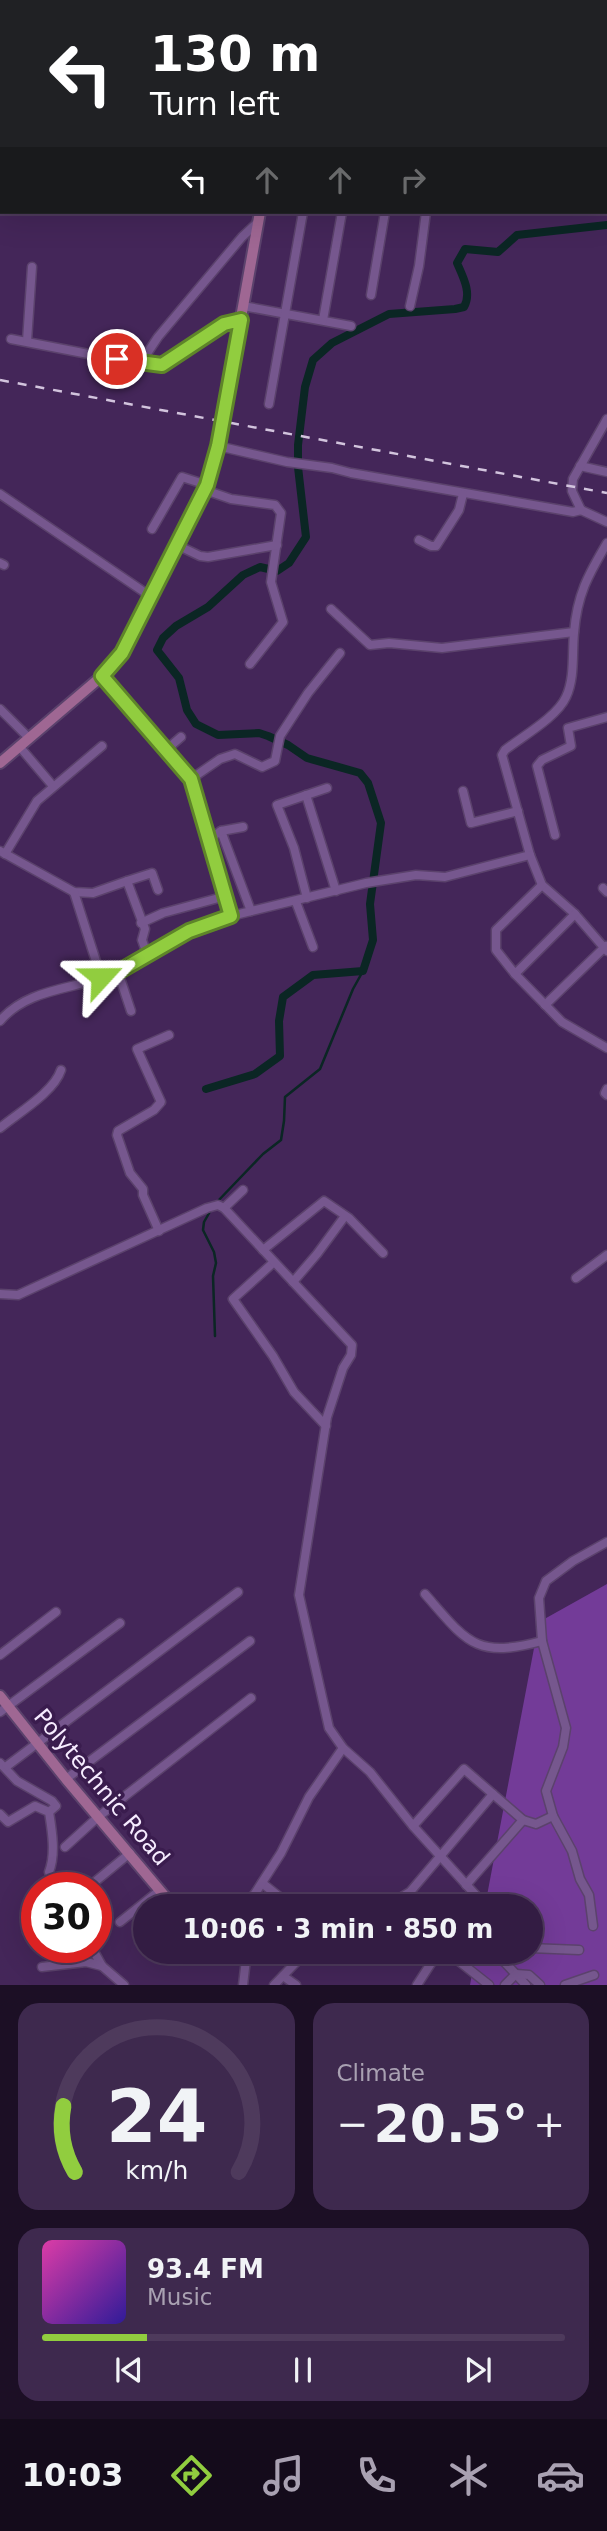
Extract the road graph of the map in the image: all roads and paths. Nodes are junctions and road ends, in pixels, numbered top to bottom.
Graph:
1 (303, 214) edge
2 (342, 214) edge
3 (385, 214) edge
4 (426, 214) edge
5 (258, 218) edge
6 (32, 267) dead end
7 (370, 295) dead end
8 (243, 306) junction
9 (410, 306) dead end
10 (284, 313) junction
11 (241, 320) junction
12 (323, 320) junction
13 (351, 326) dead end
14 (11, 340) dead end
15 (27, 341) junction
16 (140, 363) junction
17 (269, 404) dead end
18 (607, 419) edge
19 (218, 446) junction
20 (580, 466) junction
21 (607, 472) edge
22 (206, 487) junction
23 (0, 494) edge
24 (463, 494) junction
25 (581, 510) junction
26 (607, 522) edge
27 (152, 529) dead end
28 (419, 540) dead end
29 (607, 543) edge
30 (177, 545) junction
31 (278, 545) junction
32 (150, 596) junction
33 (331, 609) dead end
34 (574, 632) junction
35 (340, 653) dead end
36 (250, 664) dead end
37 (102, 676) junction
38 (0, 709) edge
39 (607, 717) edge
40 (181, 737) dead end
41 (29, 738) junction
42 (19, 746) junction
43 (102, 746) dead end
44 (166, 750) junction
45 (0, 763) edge
46 (191, 779) junction
47 (53, 786) junction
48 (327, 788) dead end
49 (463, 791) dead end
50 (306, 796) junction
51 (519, 811) junction
52 (243, 827) dead end
53 (221, 831) junction
54 (555, 835) dead end
55 (209, 839) junction
56 (3, 852) edge
57 (530, 855) junction
58 (127, 881) junction
59 (542, 885) junction
60 (158, 890) dead end
61 (335, 891) junction
62 (74, 892) junction
63 (226, 896) junction
64 (307, 898) junction
65 (296, 902) junction
66 (251, 911) junction
67 (575, 914) junction
68 (231, 916) junction
69 (141, 923) junction
70 (313, 947) dead end
71 (606, 948) edge
72 (147, 954) junction
73 (118, 972) junction
74 (515, 974) junction
75 (101, 977) junction
76 (545, 1005) junction
77 (131, 1011) dead end
78 (0, 1021) edge
79 (169, 1035) dead end
80 (607, 1048) edge
81 (61, 1070) dead end
82 (607, 1089) edge
83 (607, 1095) edge
84 (0, 1128) edge
85 (243, 1190) dead end
86 (221, 1207) junction
87 (345, 1216) junction
88 (159, 1231) junction
89 (263, 1251) junction
90 (383, 1253) dead end
91 (607, 1255) edge
92 (274, 1262) junction
93 (576, 1278) dead end
94 (293, 1282) junction
95 (0, 1294) edge
96 (326, 1426) junction
97 (607, 1542) edge
98 (238, 1592) dead end
99 (425, 1594) dead end
100 (56, 1612) dead end
101 (120, 1623) dead end
102 (250, 1641) dead end
103 (542, 1641) junction
104 (0, 1655) edge
105 (0, 1696) edge
106 (251, 1698) dead end
107 (4, 1709) edge
108 (37, 1744) junction
109 (343, 1748) junction
110 (4, 1765) edge
111 (65, 1779) junction
112 (493, 1794) junction
113 (49, 1812) junction
114 (0, 1814) edge
115 (553, 1816) junction
116 (98, 1817) junction
117 (523, 1820) junction
118 (413, 1826) junction
119 (65, 1847) dead end
120 (130, 1853) junction
121 (440, 1856) junction
122 (50, 1872) edge
123 (107, 1872) edge
124 (262, 1883) junction
125 (466, 1885) junction
126 (160, 1890) junction
127 (163, 1894) edge
128 (255, 1894) edge
129 (276, 1894) edge
130 (407, 1894) edge
131 (474, 1894) edge
132 (120, 1922) dead end
133 (593, 1926) dead end
134 (543, 1949) edge
135 (579, 1950) dead end
136 (100, 1963) edge
137 (245, 1964) edge
138 (295, 1964) edge
139 (430, 1964) edge
140 (462, 1964) edge
141 (506, 1964) edge
142 (102, 1966) junction
143 (42, 1967) dead end
144 (516, 1974) junction
145 (594, 1975) dead end
146 (283, 1976) junction
147 (124, 1985) edge
148 (243, 1985) edge
149 (274, 1985) edge
150 (296, 1985) edge
151 (416, 1985) edge
152 (488, 1985) edge
153 (505, 1985) edge
154 (526, 1985) edge
155 (540, 1985) edge
156 (565, 1985) edge

1 - 10 street
2 - 12 street
3 - 7 street
4 - 9 street
5 - 8 street
5 - 16 street
6 - 15 street
8 - 10 street
8 - 11 street
10 - 12 street
10 - 17 street
11 - 16 street
11 - 19 street
12 - 13 street
14 - 15 street
15 - 16 street
18 - 20 street
19 - 22 street
19 - 24 street
20 - 21 street
20 - 25 street
22 - 27 street
22 - 30 street
22 - 31 street
23 - 32 street
24 - 25 street
24 - 28 street
25 - 26 street
29 - 34 street
30 - 31 street
30 - 32 street
31 - 36 street
32 - 37 street
33 - 34 street
34 - 51 street
35 - 46 street
37 - 41 street
37 - 44 street
38 - 41 street
39 - 54 street
40 - 44 street
41 - 42 street
42 - 45 street
42 - 47 street
43 - 47 street
44 - 46 street
46 - 55 street
47 - 56 street
48 - 50 street
49 - 51 street
50 - 61 street
50 - 64 street
51 - 57 street
52 - 53 street
53 - 55 street
53 - 66 street
55 - 63 street
56 - 62 street
57 - 59 street
57 - 61 street
58 - 60 street
58 - 62 street
58 - 69 street
59 - 67 street
59 - 74 street
61 - 64 street
62 - 75 street
63 - 68 street
63 - 69 street
64 - 65 street
65 - 66 street
65 - 70 street
66 - 68 street
67 - 71 street
67 - 74 street
68 - 72 street
69 - 72 street
71 - 76 street
72 - 73 street
73 - 75 street
73 - 77 street
74 - 76 street
75 - 78 street
76 - 80 street
79 - 88 street
81 - 84 street
82 - 83 street
85 - 86 street
86 - 88 street
86 - 89 street
87 - 89 street
87 - 90 street
87 - 94 street
88 - 95 street
89 - 92 street
91 - 93 street
92 - 94 street
92 - 96 street
94 - 96 street
96 - 109 street
97 - 103 street
98 - 108 street
99 - 103 street
100 - 104 street
101 - 107 street
102 - 111 street
103 - 115 street
105 - 107 street, Polytechnic Road
106 - 116 street
107 - 108 street, Polytechnic Road
108 - 110 street
108 - 111 street, Polytechnic Road
109 - 118 street
109 - 124 street
110 - 113 street
111 - 116 street, Polytechnic Road
112 - 117 street
112 - 118 street
112 - 121 street
113 - 114 street
113 - 122 street
115 - 117 street
115 - 133 street
116 - 119 street
116 - 120 street, Polytechnic Road
117 - 125 street
118 - 121 street
120 - 123 street
120 - 126 street, Polytechnic Road
121 - 125 street
121 - 130 street
124 - 128 street
124 - 129 street
125 - 131 street
126 - 127 street, Polytechnic Road
126 - 132 street
134 - 135 street
136 - 142 street
137 - 148 street
138 - 146 street
139 - 151 street
140 - 152 street
141 - 144 street
142 - 143 street
142 - 147 street
144 - 153 street
144 - 154 street
144 - 155 street
145 - 156 street
146 - 149 street
146 - 150 street

